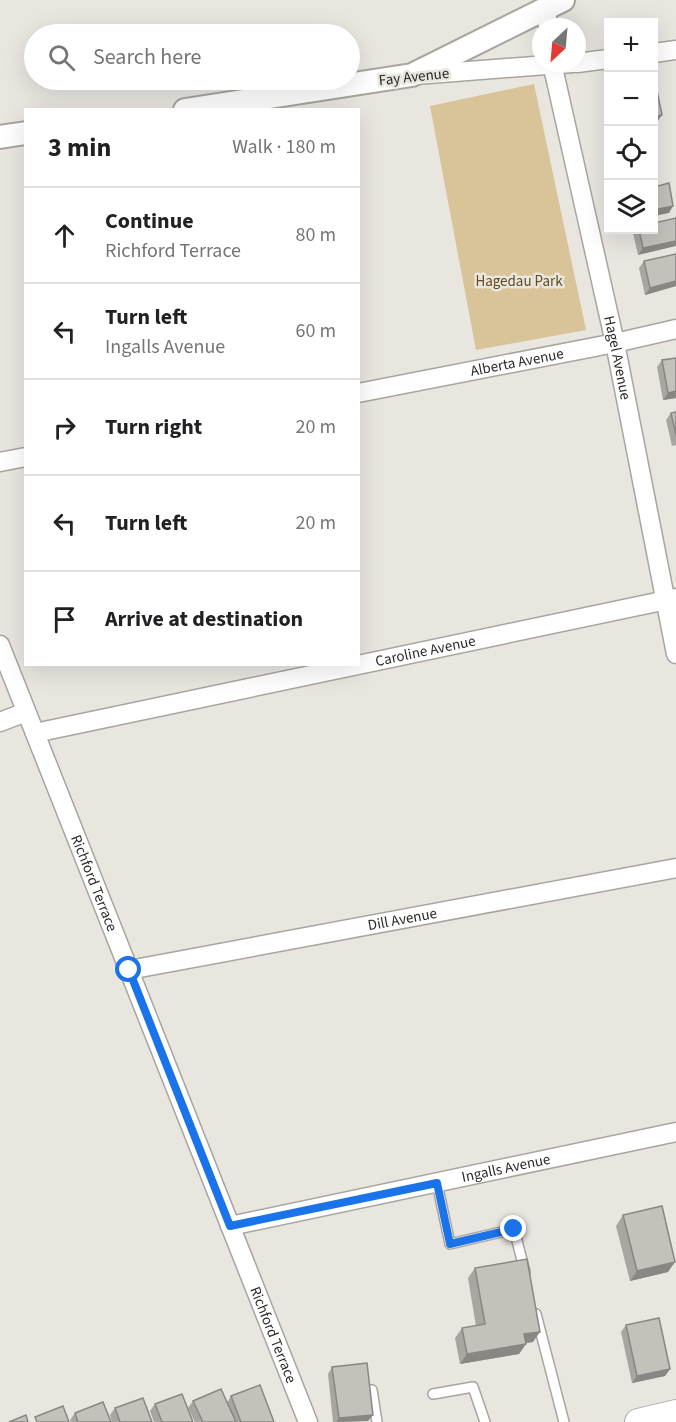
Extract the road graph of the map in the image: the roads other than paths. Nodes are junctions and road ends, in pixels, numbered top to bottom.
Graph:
1 (552, 12) edge
2 (676, 50) edge
3 (658, 52) edge
4 (604, 60) edge
5 (586, 62) edge
6 (532, 66) edge
7 (555, 72) edge
8 (412, 75) junction
9 (360, 83) edge
10 (315, 90) edge
11 (198, 108) edge
12 (24, 134) edge
13 (0, 137) edge
14 (676, 329) edge
15 (615, 343) junction
16 (360, 393) edge
17 (24, 457) edge
18 (0, 462) edge
19 (671, 599) edge
20 (0, 645) edge
21 (676, 654) edge
22 (360, 665) edge
23 (355, 666) edge
24 (26, 712) junction
25 (0, 722) edge
26 (35, 734) junction
27 (676, 868) edge
28 (129, 970) junction
29 (676, 1132) edge
30 (437, 1183) junction
31 (230, 1226) junction
32 (529, 1286) edge
33 (534, 1309) edge
34 (372, 1390) edge
35 (433, 1394) dead end
36 (676, 1413) edge
37 (308, 1422) edge
38 (377, 1422) edge
39 (485, 1422) edge
40 (564, 1422) edge
41 (638, 1422) edge

1 - 8 street
2 - 3 street
4 - 5 street, Fay Avenue
6 - 8 street, Fay Avenue
7 - 15 street, Hagel Avenue
8 - 9 street, Fay Avenue
10 - 11 street, Fay Avenue
12 - 13 street
14 - 15 street, Alberta Avenue
15 - 16 street, Alberta Avenue
15 - 19 street, Hagel Avenue
17 - 18 street
19 - 21 street, Hagel Avenue
19 - 22 street, Caroline Avenue
20 - 24 street, Richford Terrace
23 - 26 street, Caroline Avenue
24 - 25 street
24 - 26 street, Richford Terrace
26 - 28 street, Richford Terrace
27 - 28 street, Dill Avenue
28 - 31 street, Richford Terrace
29 - 30 street, Ingalls Avenue
30 - 31 street, Ingalls Avenue
30 - 32 lane
31 - 37 street, Richford Terrace
33 - 40 lane
34 - 38 lane
35 - 39 lane
36 - 41 main road

